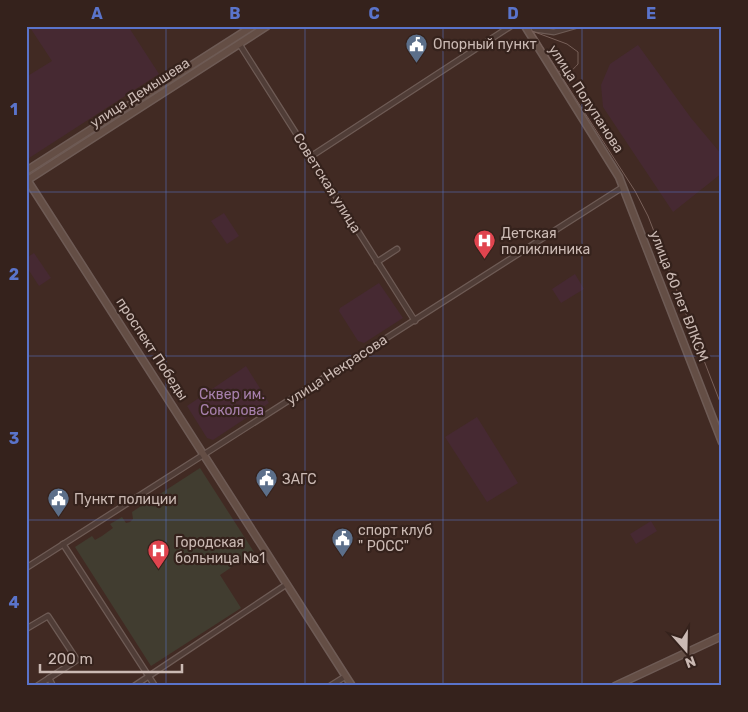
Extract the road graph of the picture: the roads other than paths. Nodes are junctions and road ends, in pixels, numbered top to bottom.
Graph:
1 (253, 26) edge
2 (268, 26) edge
3 (511, 26) edge
4 (575, 26) edge
5 (525, 27) edge
6 (234, 39) junction
7 (240, 44) junction
8 (310, 157) junction
9 (26, 171) edge
10 (27, 180) edge
11 (623, 187) junction
12 (397, 249) dead end
13 (377, 262) junction
14 (415, 320) junction
15 (722, 442) edge
16 (204, 455) junction
17 (63, 544) junction
18 (26, 568) edge
19 (287, 584) junction
20 (26, 630) edge
21 (722, 636) edge
22 (149, 676) junction
23 (346, 676) junction
24 (49, 678) junction
25 (37, 686) edge
26 (53, 686) edge
27 (134, 686) edge
28 (155, 686) edge
29 (330, 686) edge
30 (352, 686) edge
31 (615, 686) edge

1 - 6 street, улица Демышева
2 - 7 street, улица Демышева
3 - 8 street
4 - 5 street
5 - 11 street, улица Полупанова
6 - 7 street
6 - 9 street, улица Демышева
7 - 8 street, Советская улица
7 - 10 street, улица Демышева
8 - 13 street, Советская улица
10 - 16 street, проспект Победы
11 - 14 street, улица Некрасова
11 - 15 street, улица 60 лет ВЛКСМ
12 - 13 street
13 - 14 street, Советская улица
14 - 16 street, улица Некрасова
16 - 17 street, улица Некрасова
16 - 19 street, проспект Победы
17 - 18 street, улица Некрасова
17 - 22 street
19 - 22 street
19 - 23 street, проспект Победы
20 - 24 street
21 - 31 street
22 - 27 street
22 - 28 street
23 - 29 street
23 - 30 street, проспект Победы
24 - 25 street
24 - 26 street

